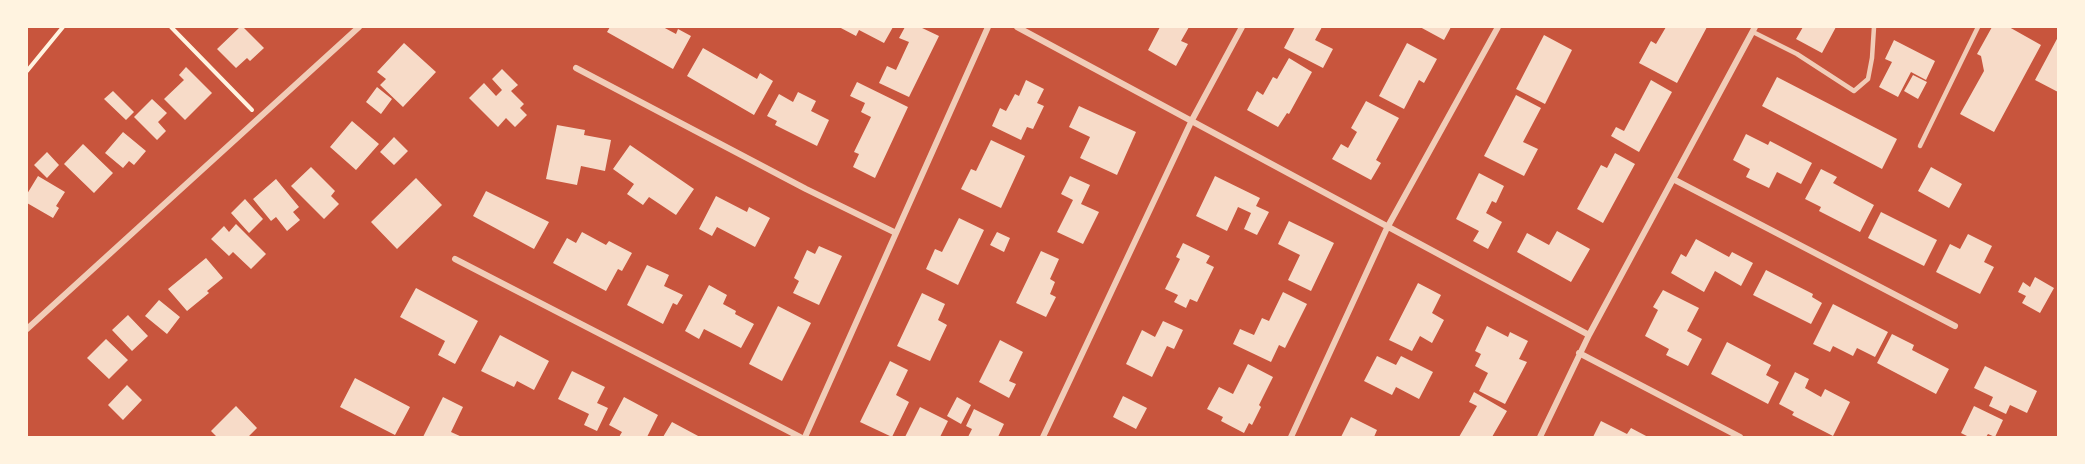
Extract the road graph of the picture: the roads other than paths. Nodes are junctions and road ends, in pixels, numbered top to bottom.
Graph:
1 (359, 27) edge
2 (988, 27) edge
3 (1017, 27) edge
4 (1242, 27) edge
5 (1498, 27) edge
6 (1874, 27) edge
7 (1978, 27) edge
8 (1754, 30) edge
9 (576, 68) dead end
10 (1192, 120) junction
11 (1920, 146) dead end
12 (1673, 179) junction
13 (1387, 228) junction
14 (896, 233) junction
15 (455, 259) dead end
16 (1955, 326) dead end
17 (27, 329) edge
18 (1589, 335) junction
19 (1579, 353) junction
20 (800, 437) edge
21 (805, 437) edge
22 (1043, 437) edge
23 (1291, 437) edge
24 (1540, 437) edge
25 (1740, 437) edge

1 - 17 street
2 - 14 street
3 - 10 street
4 - 10 street
5 - 13 street
6 - 8 lane
7 - 11 lane
8 - 12 street
9 - 14 street
10 - 13 street
10 - 22 street
12 - 16 street
12 - 18 street
13 - 18 street
13 - 23 street
14 - 21 street
15 - 20 street
18 - 19 street
19 - 24 street
19 - 25 street

